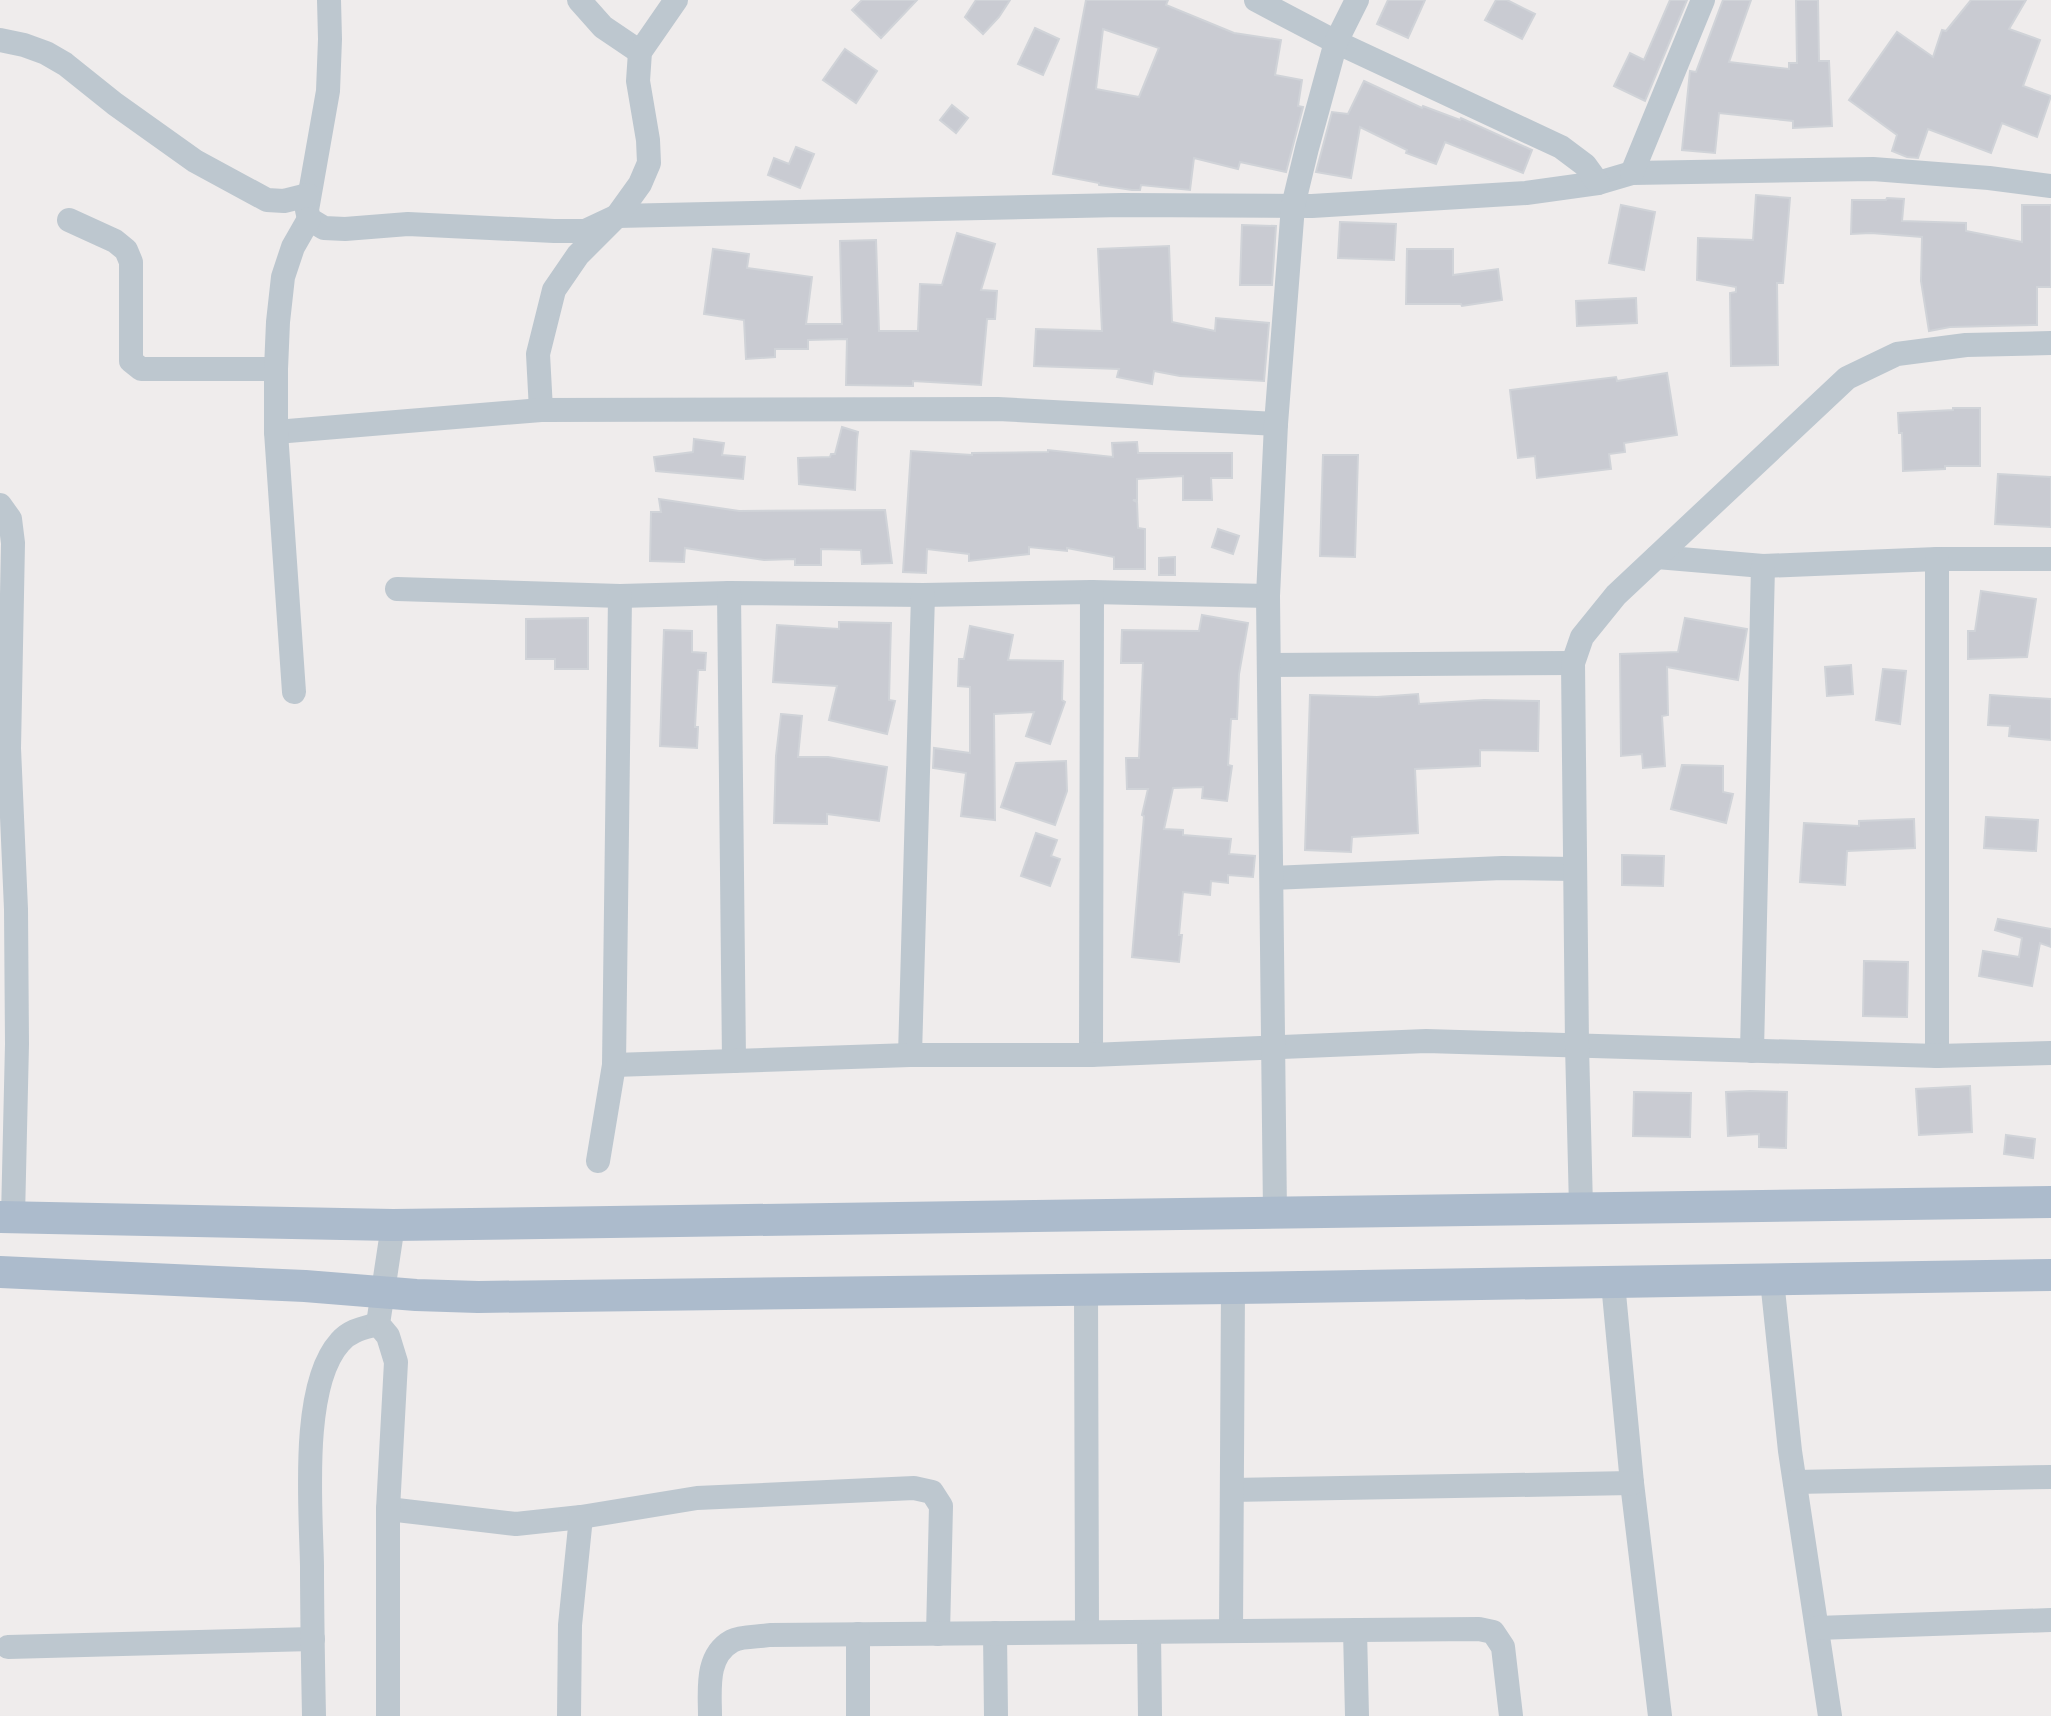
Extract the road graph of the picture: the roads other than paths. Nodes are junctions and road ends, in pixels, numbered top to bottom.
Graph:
1 (329, 0) edge
2 (579, 0) edge
3 (676, 0) edge
4 (1255, 0) edge
5 (1357, 0) edge
6 (1703, 0) edge
7 (0, 40) edge
8 (1336, 42) junction
9 (640, 52) junction
10 (1632, 173) junction
11 (1598, 183) junction
12 (2051, 186) edge
13 (1293, 206) junction
14 (308, 207) junction
15 (617, 216) junction
16 (69, 220) dead end
17 (2051, 343) edge
18 (276, 369) junction
19 (541, 410) junction
20 (1276, 424) junction
21 (276, 432) junction
22 (0, 505) edge
23 (1657, 557) junction
24 (1937, 559) junction
25 (2051, 559) edge
26 (1763, 566) junction
27 (397, 589) dead end
28 (1093, 592) junction
29 (729, 593) junction
30 (923, 595) junction
31 (620, 596) junction
32 (1268, 596) junction
33 (1573, 663) junction
34 (1269, 665) junction
35 (294, 692) dead end
36 (4, 748) edge
37 (1575, 869) junction
38 (1272, 878) junction
39 (1577, 1045) junction
40 (1274, 1048) junction
41 (1752, 1051) junction
42 (2051, 1053) edge
43 (910, 1055) junction
44 (1091, 1055) junction
45 (1937, 1056) junction
46 (734, 1061) junction
47 (614, 1065) junction
48 (598, 1161) dead end
49 (2051, 1202) edge
50 (1581, 1208) junction
51 (1275, 1213) junction
52 (6, 1217) edge
53 (393, 1225) junction
54 (0, 1272) edge
55 (2051, 1275) edge
56 (1772, 1280) junction
57 (1613, 1283) junction
58 (1233, 1288) junction
59 (1086, 1290) junction
60 (383, 1293) junction
61 (378, 1324) junction
62 (2051, 1477) edge
63 (1794, 1482) junction
64 (1632, 1483) junction
65 (1232, 1490) junction
66 (388, 1509) junction
67 (581, 1517) junction
68 (2051, 1620) edge
69 (1817, 1628) junction
70 (1355, 1630) junction
71 (1231, 1631) junction
72 (1087, 1632) junction
73 (1149, 1632) junction
74 (995, 1633) junction
75 (858, 1634) junction
76 (938, 1634) junction
77 (313, 1639) junction
78 (8, 1647) dead end
79 (314, 1716) edge
80 (388, 1716) edge
81 (569, 1716) edge
82 (710, 1716) edge
83 (858, 1716) edge
84 (996, 1716) edge
85 (1150, 1716) edge
86 (1357, 1716) edge
87 (1511, 1716) edge
88 (1660, 1716) edge
89 (1830, 1716) edge

1 - 14 street
2 - 9 street
3 - 9 street
4 - 8 street
5 - 8 street
6 - 10 street
7 - 14 street
8 - 11 street
8 - 13 street
9 - 15 street
10 - 11 street
10 - 12 street
11 - 13 street
13 - 15 street
13 - 20 street
14 - 15 street
14 - 18 street
15 - 19 street
16 - 18 street
17 - 23 street
18 - 21 street
19 - 20 street
19 - 21 street
20 - 32 street
21 - 35 street
22 - 36 street
23 - 26 street
23 - 33 street
24 - 25 street
24 - 26 street
24 - 45 street
26 - 41 street
27 - 31 street
28 - 30 street
28 - 32 street
28 - 44 street
29 - 30 street
29 - 31 street
29 - 46 street
30 - 43 street
31 - 47 street
32 - 34 street
33 - 34 street
33 - 37 street
34 - 38 street
36 - 52 street
37 - 38 street
37 - 39 street
38 - 40 street
39 - 40 street
39 - 41 street
39 - 50 street
40 - 44 street
40 - 51 street
41 - 45 street
42 - 45 street
43 - 44 street
43 - 46 street
46 - 47 street
47 - 48 street
49 - 50 main road
50 - 51 main road
51 - 53 main road
52 - 53 main road
53 - 60 street
54 - 60 main road
55 - 56 main road
56 - 57 main road
56 - 63 street
57 - 58 main road
57 - 64 street
58 - 59 main road
58 - 65 street
59 - 60 main road
59 - 72 street
60 - 61 street
61 - 66 street
61 - 77 street
62 - 63 street
63 - 69 street
64 - 65 street
64 - 88 street
65 - 71 street
66 - 67 street
66 - 80 street
67 - 76 street
67 - 81 street
68 - 69 street
69 - 89 street
70 - 71 street
70 - 86 street
70 - 87 street
71 - 73 street
72 - 73 street
72 - 74 street
73 - 85 street
74 - 76 street
74 - 84 street
75 - 76 street
75 - 82 street
75 - 83 street
77 - 78 street
77 - 79 street

